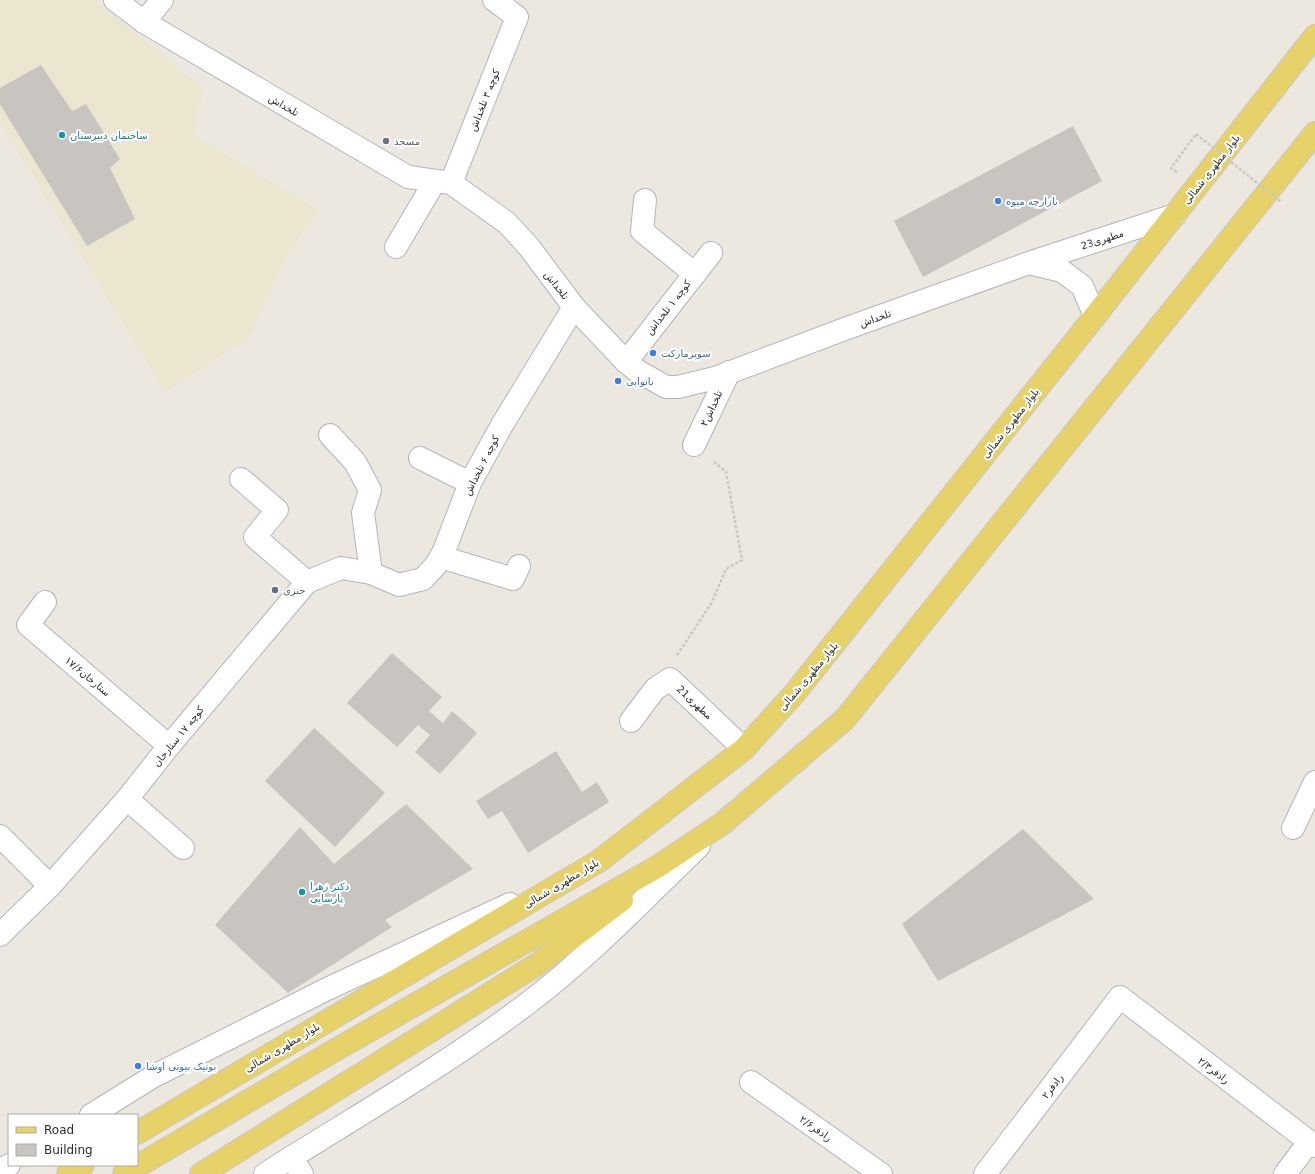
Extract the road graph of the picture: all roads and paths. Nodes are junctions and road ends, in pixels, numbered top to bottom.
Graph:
1 (115, 0) edge
2 (162, 0) edge
3 (494, 0) edge
4 (144, 22) junction
5 (1315, 36) edge
6 (1315, 133) edge
7 (1171, 168) dead end
8 (443, 182) junction
9 (645, 200) dead end
10 (1281, 202) dead end
11 (1175, 215) junction
12 (396, 247) dead end
13 (711, 253) dead end
14 (1029, 263) junction
15 (694, 274) junction
16 (574, 307) junction
17 (1095, 316) junction
18 (626, 362) junction
19 (729, 372) junction
20 (330, 435) dead end
21 (694, 445) joint
22 (420, 458) dead end
23 (241, 478) dead end
24 (470, 483) junction
25 (441, 557) junction
26 (519, 566) dead end
27 (371, 573) junction
28 (307, 582) junction
29 (45, 602) dead end
30 (670, 679) junction
31 (631, 721) dead end
32 (169, 746) junction
33 (744, 748) junction
34 (1315, 782) edge
35 (127, 799) junction
36 (723, 823) junction
37 (1293, 828) dead end
38 (0, 836) edge
39 (183, 848) dead end
40 (599, 861) junction
41 (50, 886) junction
42 (0, 935) edge
43 (1120, 997) joint
44 (751, 1082) dead end
45 (93, 1114) edge
46 (138, 1132) edge
47 (1312, 1144) edge
48 (81, 1166) edge
49 (138, 1166) edge
50 (138, 1166) edge
51 (296, 1166) edge
52 (68, 1174) edge
53 (124, 1174) edge
54 (201, 1174) edge
55 (265, 1174) edge
56 (881, 1174) edge
57 (985, 1174) edge
58 (1285, 1174) edge

1 - 4 street, تلخداش
2 - 4 street
3 - 8 street, کوچه ۳ تلخداش
4 - 8 street, تلخداش
5 - 11 main road, بلوار مطهرى شمالى
6 - 36 main road
7 - 10 path, bridge
8 - 12 street, کوچه ۳ تلخداش
8 - 16 street, تلخداش
9 - 15 street
11 - 14 street, 23مطهرى
11 - 17 main road, بلوار مطهرى شمالى
13 - 15 street, کوچه ۱ تلخداش
14 - 17 street
14 - 19 street, تلخداش
15 - 18 street, کوچه ۱ تلخداش
16 - 18 street, تلخداش
16 - 24 street, کوچه ۶ تلخداش
17 - 33 main road, بلوار مطهرى شمالى
18 - 19 street, تلخداش
19 - 21 street, ۲تلخداش
20 - 27 street
21 - 30 path
22 - 24 street
23 - 28 street
24 - 25 street, کوچه ۶ تلخداش
25 - 26 street
25 - 27 street, کوچه ۶ تلخداش
27 - 28 street, کوچه ۱۷ ستارخان
28 - 32 street, کوچه ۱۷ ستارخان
29 - 32 street, ستارخان۱۷/۶
30 - 31 street, 21مطهرى
30 - 33 street, 21مطهرى
32 - 35 street, کوچه ۱۷ ستارخان
33 - 40 main road, بلوار مطهرى شمالى
34 - 37 street
35 - 39 street
35 - 41 street, کوچه ۱۷ ستارخان
36 - 50 main road
36 - 51 street
36 - 54 main road
38 - 41 street
40 - 45 street
40 - 46 main road, بلوار مطهرى شمالى
41 - 42 street, کوچه ۱۷ ستارخان
43 - 47 street, رادفر۲/۳
43 - 57 street, رادفر۲
44 - 56 street, رادفر۲/۶
47 - 58 street
48 - 52 main road
49 - 53 main road
51 - 55 street

